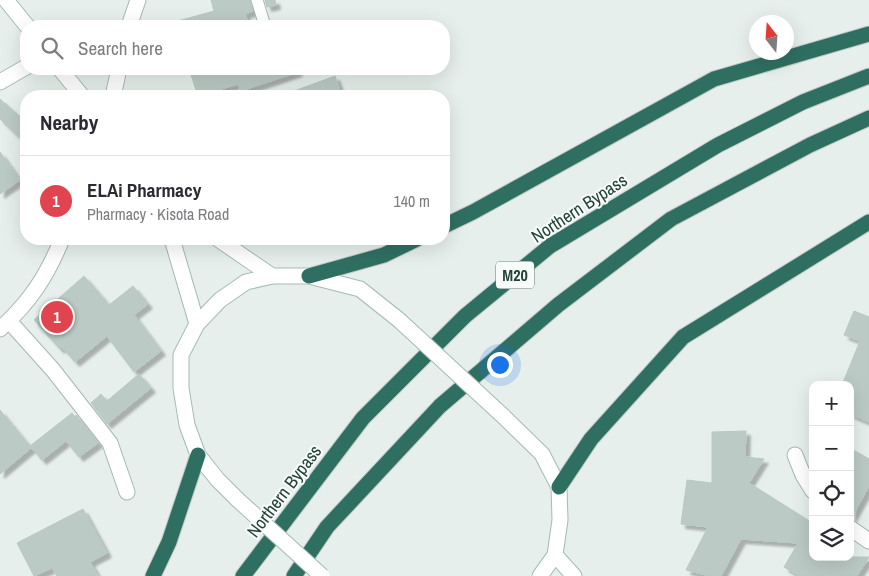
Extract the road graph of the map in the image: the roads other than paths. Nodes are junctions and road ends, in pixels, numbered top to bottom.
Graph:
1 (6, 0) edge
2 (138, 0) edge
3 (257, 0) edge
4 (22, 20) edge
5 (131, 20) edge
6 (263, 20) edge
7 (869, 34) edge
8 (20, 70) edge
9 (65, 75) edge
10 (118, 75) edge
11 (869, 76) edge
12 (0, 82) edge
13 (77, 90) edge
14 (114, 90) edge
15 (869, 118) edge
16 (869, 222) edge
17 (450, 223) edge
18 (59, 245) edge
19 (174, 245) edge
20 (227, 245) edge
21 (405, 245) edge
22 (272, 276) junction
23 (309, 276) junction
24 (197, 324) junction
25 (4, 325) edge
26 (198, 455) junction
27 (795, 455) dead end
28 (809, 484) edge
29 (559, 487) junction
30 (126, 492) dead end
31 (854, 531) edge
32 (869, 541) edge
33 (555, 555) junction
34 (153, 576) edge
35 (243, 576) edge
36 (294, 576) edge
37 (322, 576) edge
38 (540, 576) edge
39 (574, 576) edge

1 - 4 main road
2 - 5 main road
3 - 6 lane
7 - 17 highway
8 - 12 main road
9 - 13 main road
10 - 14 main road
11 - 35 highway, Northern Bypass / M20
15 - 36 highway
16 - 29 highway
18 - 25 main road
19 - 24 main road
20 - 22 main road
21 - 23 highway
22 - 23 main road
22 - 24 main road
23 - 29 main road, bridge
24 - 26 main road
25 - 30 main road
26 - 34 highway
26 - 37 main road, bridge
27 - 28 main road
29 - 33 main road
31 - 32 main road
33 - 38 main road
33 - 39 main road

